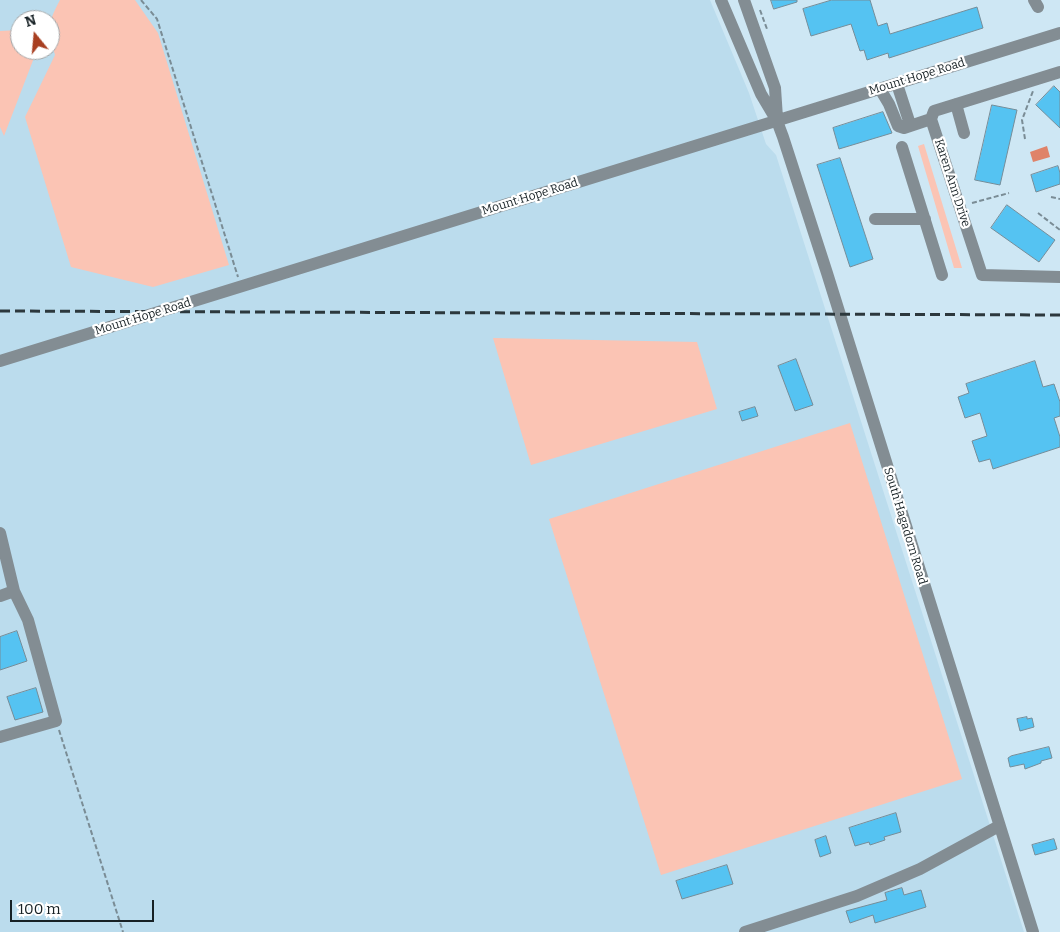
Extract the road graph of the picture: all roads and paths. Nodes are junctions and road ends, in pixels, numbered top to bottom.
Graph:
1 (141, 0) edge
2 (722, 0) edge
3 (744, 0) edge
4 (1060, 33) edge
5 (1060, 72) edge
6 (897, 84) junction
7 (880, 89) junction
8 (1033, 89) dead end
9 (956, 104) junction
10 (931, 119) junction
11 (777, 121) junction
12 (904, 128) junction
13 (964, 133) dead end
14 (1025, 139) dead end
15 (902, 147) dead end
16 (1008, 192) dead end
17 (1051, 196) dead end
18 (1060, 199) edge
19 (972, 202) dead end
20 (1038, 213) dead end
21 (875, 219) dead end
22 (925, 219) junction
23 (1060, 230) edge
24 (942, 275) dead end
25 (1060, 277) edge
26 (241, 287) junction
27 (0, 361) edge
28 (0, 533) edge
29 (14, 591) junction
30 (0, 596) edge
31 (56, 720) junction
32 (0, 737) edge
33 (1000, 826) junction
34 (123, 932) edge
35 (744, 932) edge
36 (1033, 932) edge

1 - 26 path
2 - 11 street, South Hagadorn Road
3 - 11 street, South Hagadorn Road
4 - 6 street, Mount Hope Road
5 - 9 street
6 - 7 street, Mount Hope Road
6 - 12 street
7 - 11 street, Mount Hope Road
7 - 12 street
8 - 14 path
9 - 10 street
9 - 13 street
10 - 12 street
10 - 25 street, Karen Ann Drive
11 - 26 street, Mount Hope Road
11 - 33 street, South Hagadorn Road
15 - 22 street
16 - 19 path
17 - 18 path
20 - 23 path
21 - 22 street
22 - 24 street
26 - 27 street, Mount Hope Road
28 - 29 street
29 - 30 street
29 - 31 street
31 - 32 street
31 - 34 path
33 - 35 street
33 - 36 street, South Hagadorn Road

